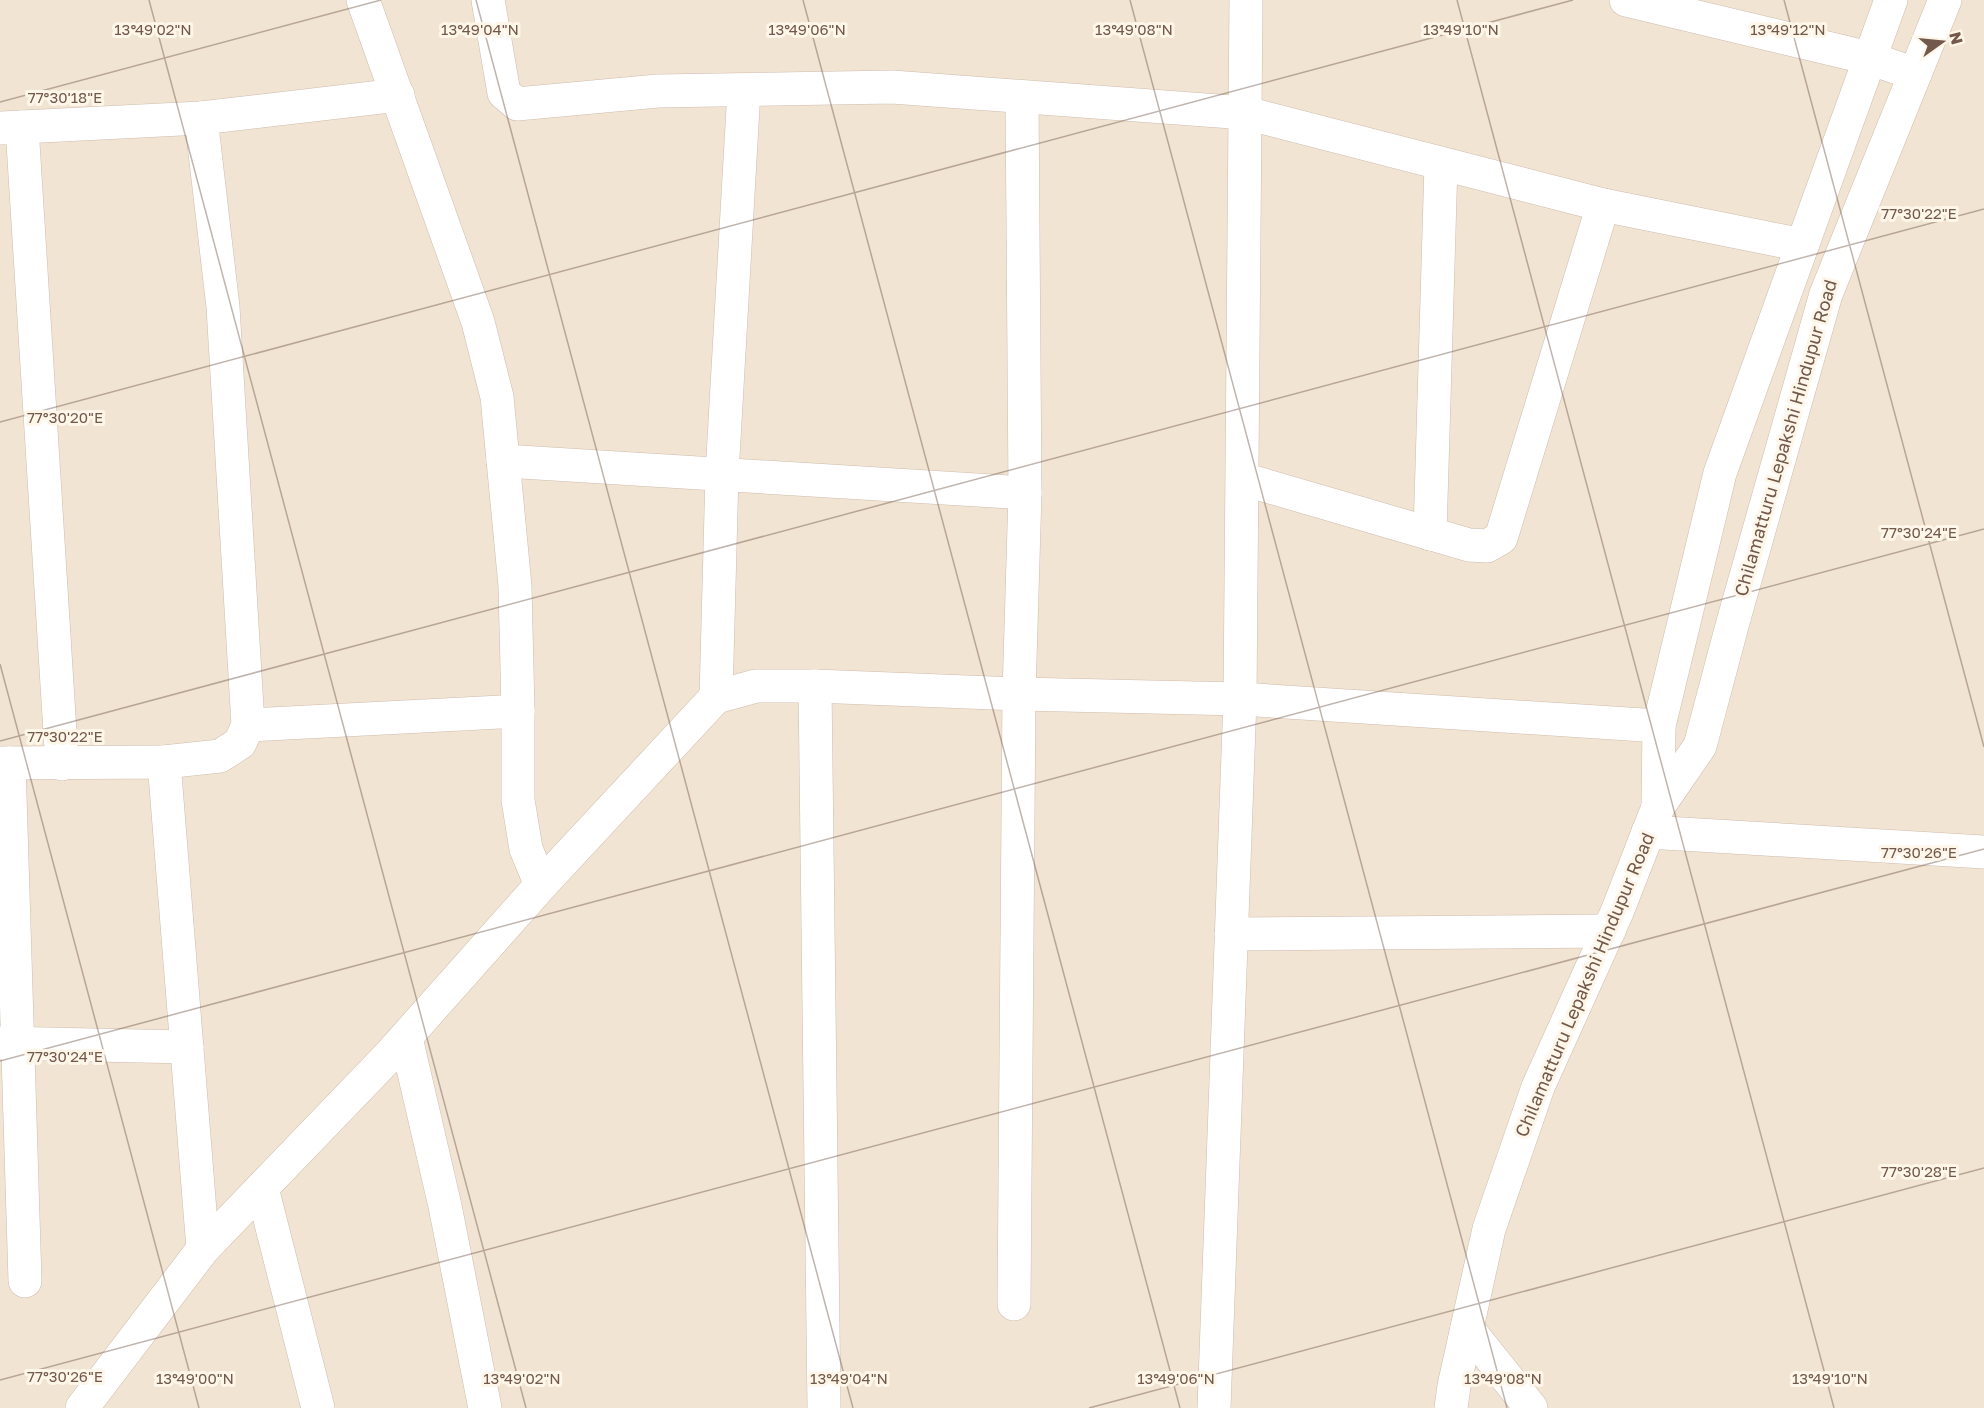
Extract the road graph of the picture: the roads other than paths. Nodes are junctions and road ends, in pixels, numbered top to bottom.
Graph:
1 (363, 0) edge
2 (488, 0) edge
3 (1246, 0) edge
4 (1626, 0) edge
5 (1891, 0) edge
6 (1945, 0) edge
7 (1869, 58) junction
8 (1915, 74) junction
9 (744, 90) junction
10 (398, 95) junction
11 (1022, 97) junction
12 (1246, 113) junction
13 (201, 118) junction
14 (11, 128) edge
15 (1441, 164) junction
16 (1604, 205) junction
17 (1803, 245) junction
18 (503, 461) junction
19 (722, 474) junction
20 (1243, 479) junction
21 (1025, 493) junction
22 (1430, 534) junction
23 (815, 686) junction
24 (1019, 694) junction
25 (716, 696) junction
26 (1240, 699) junction
27 (518, 711) junction
28 (248, 725) junction
29 (1659, 726) junction
30 (164, 762) junction
31 (4, 763) edge
32 (62, 764) junction
33 (1653, 819) junction
34 (1984, 852) edge
35 (541, 885) junction
36 (1609, 931) junction
37 (1231, 934) junction
38 (406, 1038) junction
39 (9, 1043) edge
40 (187, 1047) junction
41 (262, 1188) junction
42 (203, 1249) junction
43 (25, 1281) dead end
44 (1014, 1304) dead end
45 (1467, 1328) junction
46 (82, 1408) edge
47 (318, 1408) edge
48 (485, 1408) edge
49 (824, 1408) edge
50 (1214, 1408) edge
51 (1451, 1408) edge
52 (1531, 1408) edge

1 - 10 street
2 - 9 street
3 - 12 street
4 - 7 street
5 - 7 street, Chilamatturu Lepakshi Hindupur Road
6 - 8 street, Chilamatturu Lepakshi Hindupur Road
7 - 8 street
7 - 17 street, Chilamatturu Lepakshi Hindupur Road
8 - 33 street, Chilamatturu Lepakshi Hindupur Road
9 - 11 street
9 - 19 street
10 - 13 street
10 - 18 street
11 - 12 street
11 - 21 street
12 - 15 street
12 - 20 street
13 - 14 street
13 - 28 street
14 - 32 street
15 - 16 street
15 - 22 street
16 - 17 street
16 - 22 street
17 - 29 street, Chilamatturu Lepakshi Hindupur Road
18 - 19 street
18 - 27 street
19 - 21 street
19 - 25 street
20 - 22 street
20 - 26 street
21 - 24 street
23 - 24 street
23 - 25 street
23 - 49 street
24 - 26 street
24 - 44 street
25 - 35 street
26 - 29 street
26 - 37 street
27 - 28 street
27 - 35 street
28 - 30 street
29 - 33 street, Chilamatturu Lepakshi Hindupur Road
30 - 32 street
30 - 40 street
31 - 32 street
31 - 39 street
33 - 34 street
33 - 36 street, Chilamatturu Lepakshi Hindupur Road
35 - 38 street
36 - 37 street
36 - 45 street, Chilamatturu Lepakshi Hindupur Road
37 - 50 street
38 - 41 street
38 - 48 street
39 - 40 street
39 - 43 street
40 - 42 street
41 - 42 street
41 - 47 street
42 - 46 street
45 - 51 street, Chilamatturu Lepakshi Hindupur Road
45 - 52 street

